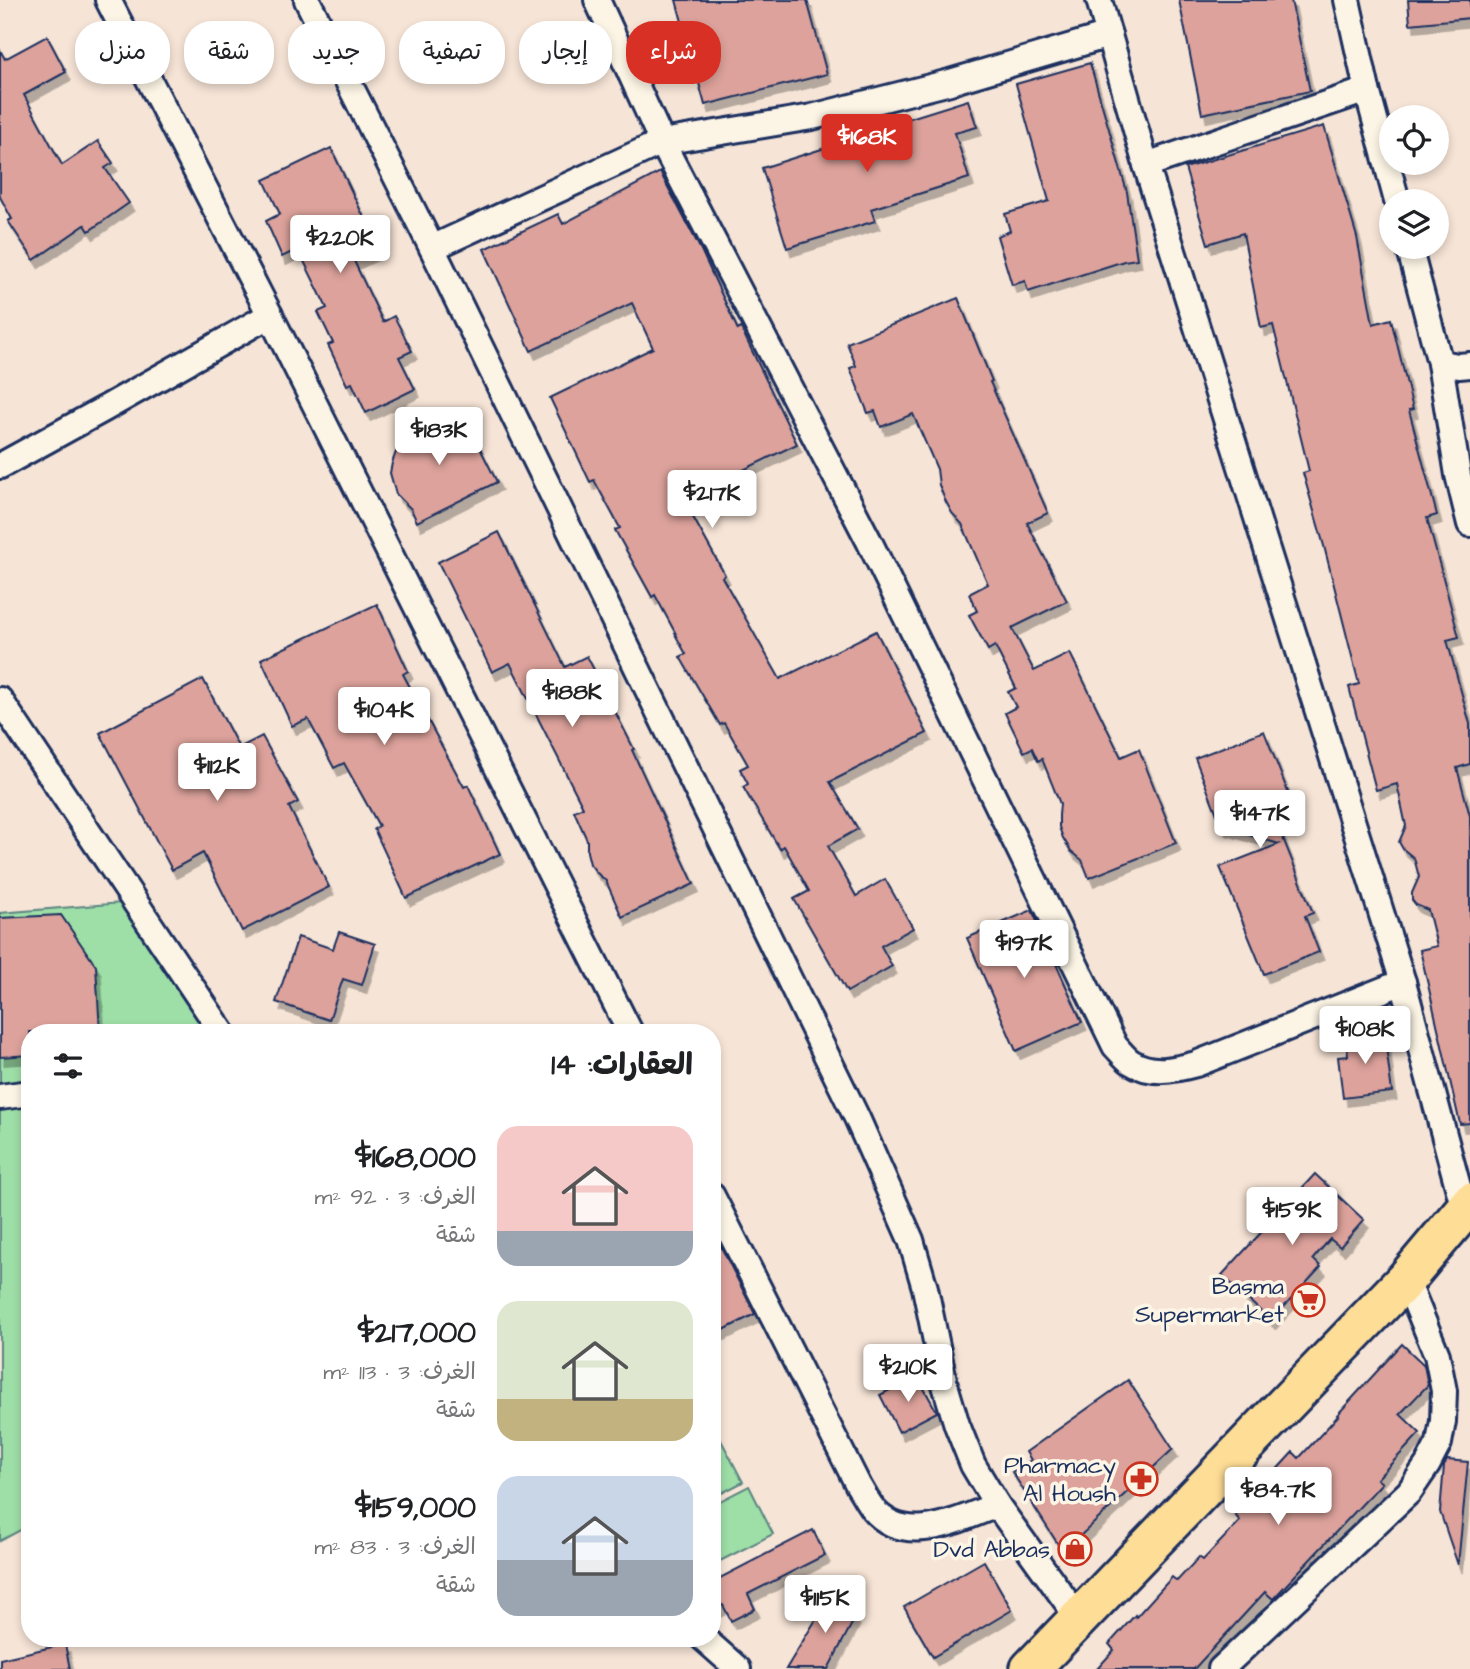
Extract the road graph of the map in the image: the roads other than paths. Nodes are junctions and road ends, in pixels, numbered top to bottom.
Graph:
1 (108, 0) edge
2 (307, 0) edge
3 (597, 0) edge
4 (1098, 0) edge
5 (1347, 0) edge
6 (1109, 35) junction
7 (1367, 90) junction
8 (662, 142) junction
9 (1146, 165) junction
10 (1394, 189) edge
11 (432, 248) junction
12 (1412, 259) edge
13 (270, 315) junction
14 (1440, 363) junction
15 (1470, 365) edge
16 (0, 466) edge
17 (1470, 524) edge
18 (0, 700) edge
19 (1403, 982) junction
20 (217, 1024) edge
21 (626, 1024) edge
22 (21, 1094) edge
23 (0, 1097) edge
24 (1467, 1206) edge
25 (721, 1214) edge
26 (1406, 1279) junction
27 (997, 1505) junction
28 (1079, 1619) junction
29 (713, 1647) edge
30 (737, 1669) edge
31 (1030, 1669) edge
32 (1220, 1669) edge

1 - 13 street
2 - 11 street
3 - 8 street
4 - 6 street
5 - 7 street
6 - 8 street
6 - 9 street
7 - 9 street
7 - 10 street
8 - 11 street
8 - 19 street
9 - 19 street
11 - 27 street
12 - 14 street
13 - 16 street
13 - 21 street
14 - 15 street
14 - 17 street
18 - 20 street
19 - 24 street
22 - 23 street
24 - 26 main road
25 - 27 street
26 - 28 main road
26 - 32 street
27 - 28 street
28 - 31 main road
29 - 30 street

